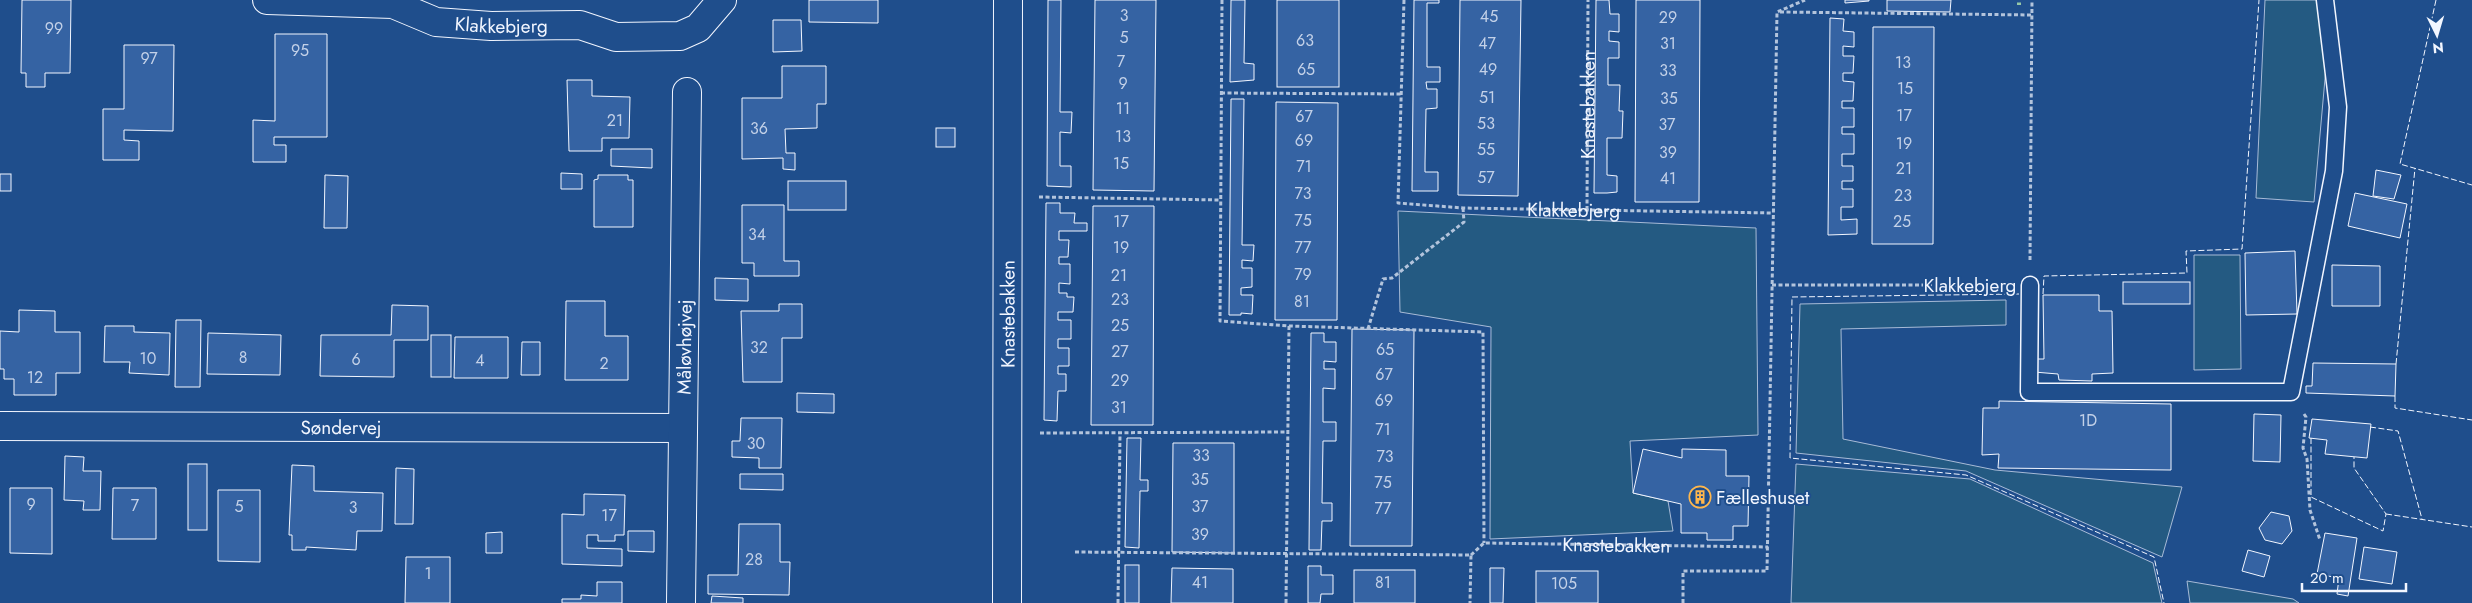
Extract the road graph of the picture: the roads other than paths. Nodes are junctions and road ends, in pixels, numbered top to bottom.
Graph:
1 (267, 0) edge
2 (722, 0) edge
3 (1008, 0) edge
4 (2325, 0) edge
5 (687, 92) dead end
6 (2030, 284) road end
7 (0, 426) edge
8 (684, 428) junction
9 (681, 603) edge
10 (1007, 603) edge

1 - 2 street, Klakkebjerg
3 - 10 street, Knastebakken
4 - 6 lane
5 - 8 street, Måløvhøjvej
7 - 8 street, Søndervej
8 - 9 street, Måløvhøjvej

